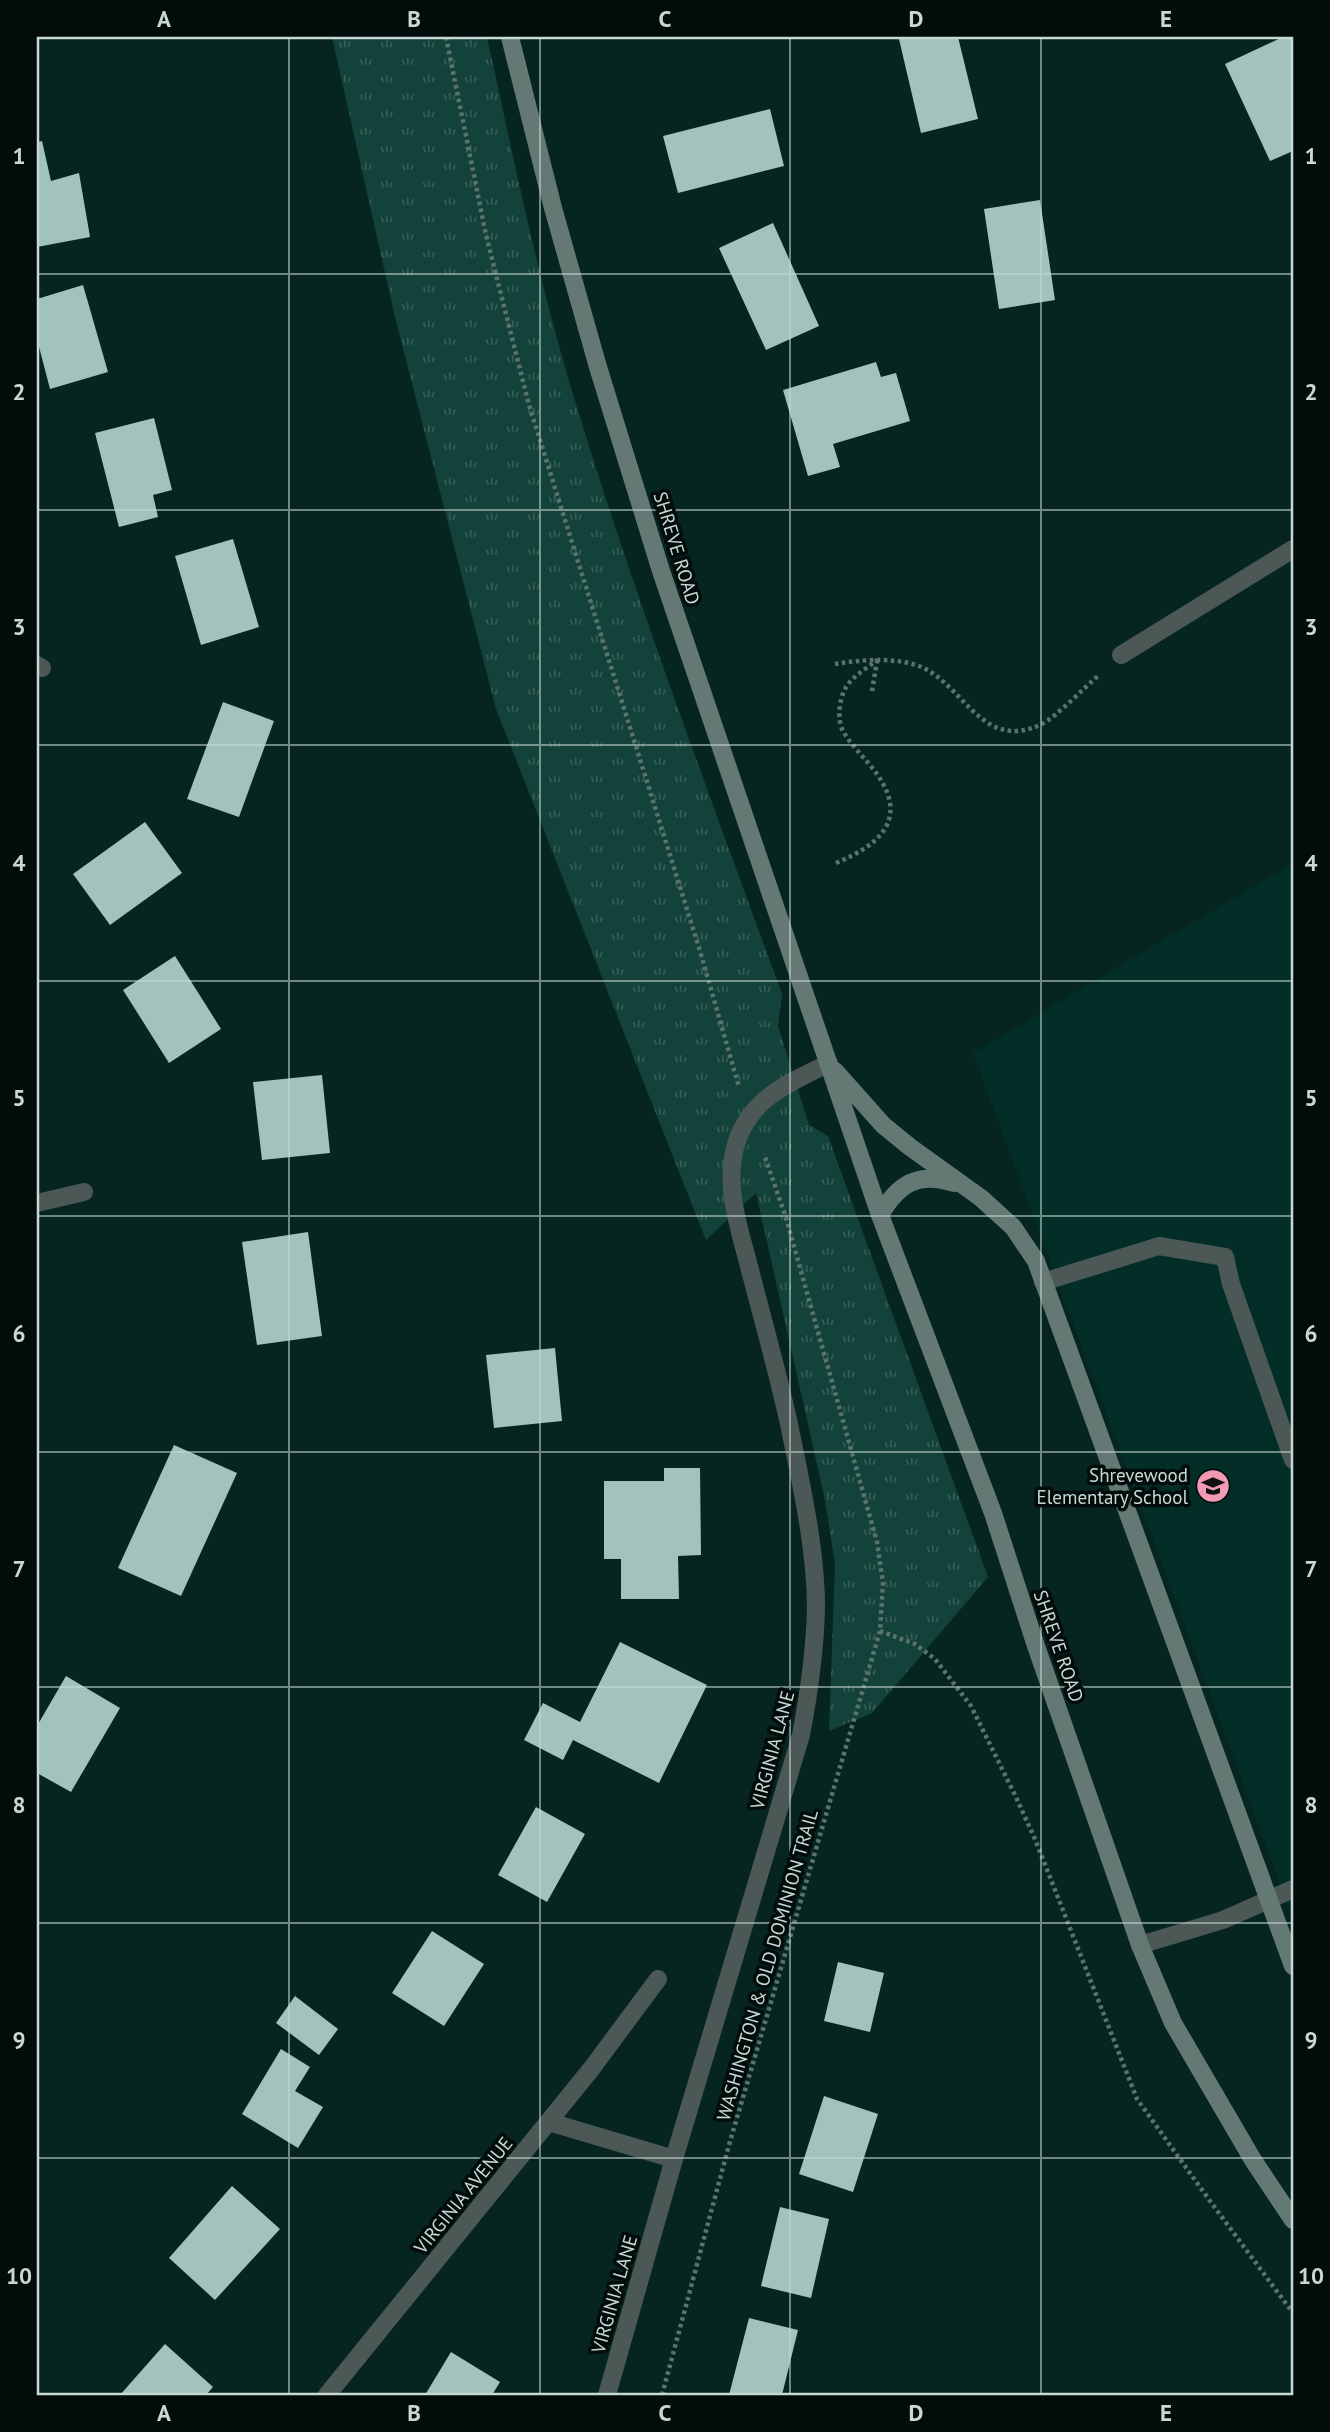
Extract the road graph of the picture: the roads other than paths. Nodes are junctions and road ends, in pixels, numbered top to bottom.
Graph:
1 (513, 37) edge
2 (1293, 549) edge
3 (1121, 655) road end
4 (829, 1063) junction
5 (964, 1186) junction
6 (84, 1192) dead end
7 (37, 1203) edge
8 (880, 1215) junction
9 (1043, 1282) junction
10 (1293, 1460) edge
11 (1293, 1889) edge
12 (1269, 1900) junction
13 (1140, 1945) junction
14 (1293, 1966) edge
15 (658, 1979) dead end
16 (549, 2122) junction
17 (674, 2159) junction
18 (1293, 2220) edge
19 (327, 2395) edge
20 (607, 2395) edge

1 - 4 main road, SHREVE ROAD
2 - 3 street
4 - 5 main road, SHREVE ROAD
4 - 8 main road, SHREVE ROAD
4 - 17 street, VIRGINIA LANE
5 - 8 main road
5 - 9 main road, SHREVE ROAD
6 - 7 street
8 - 13 main road, SHREVE ROAD
9 - 10 street
9 - 12 main road, SHREVE ROAD
11 - 12 street
12 - 13 street
12 - 14 main road, SHREVE ROAD
13 - 18 main road, SHREVE ROAD
15 - 16 street, VIRGINIA AVENUE
16 - 17 street
16 - 19 street, VIRGINIA AVENUE
17 - 20 street, VIRGINIA LANE

